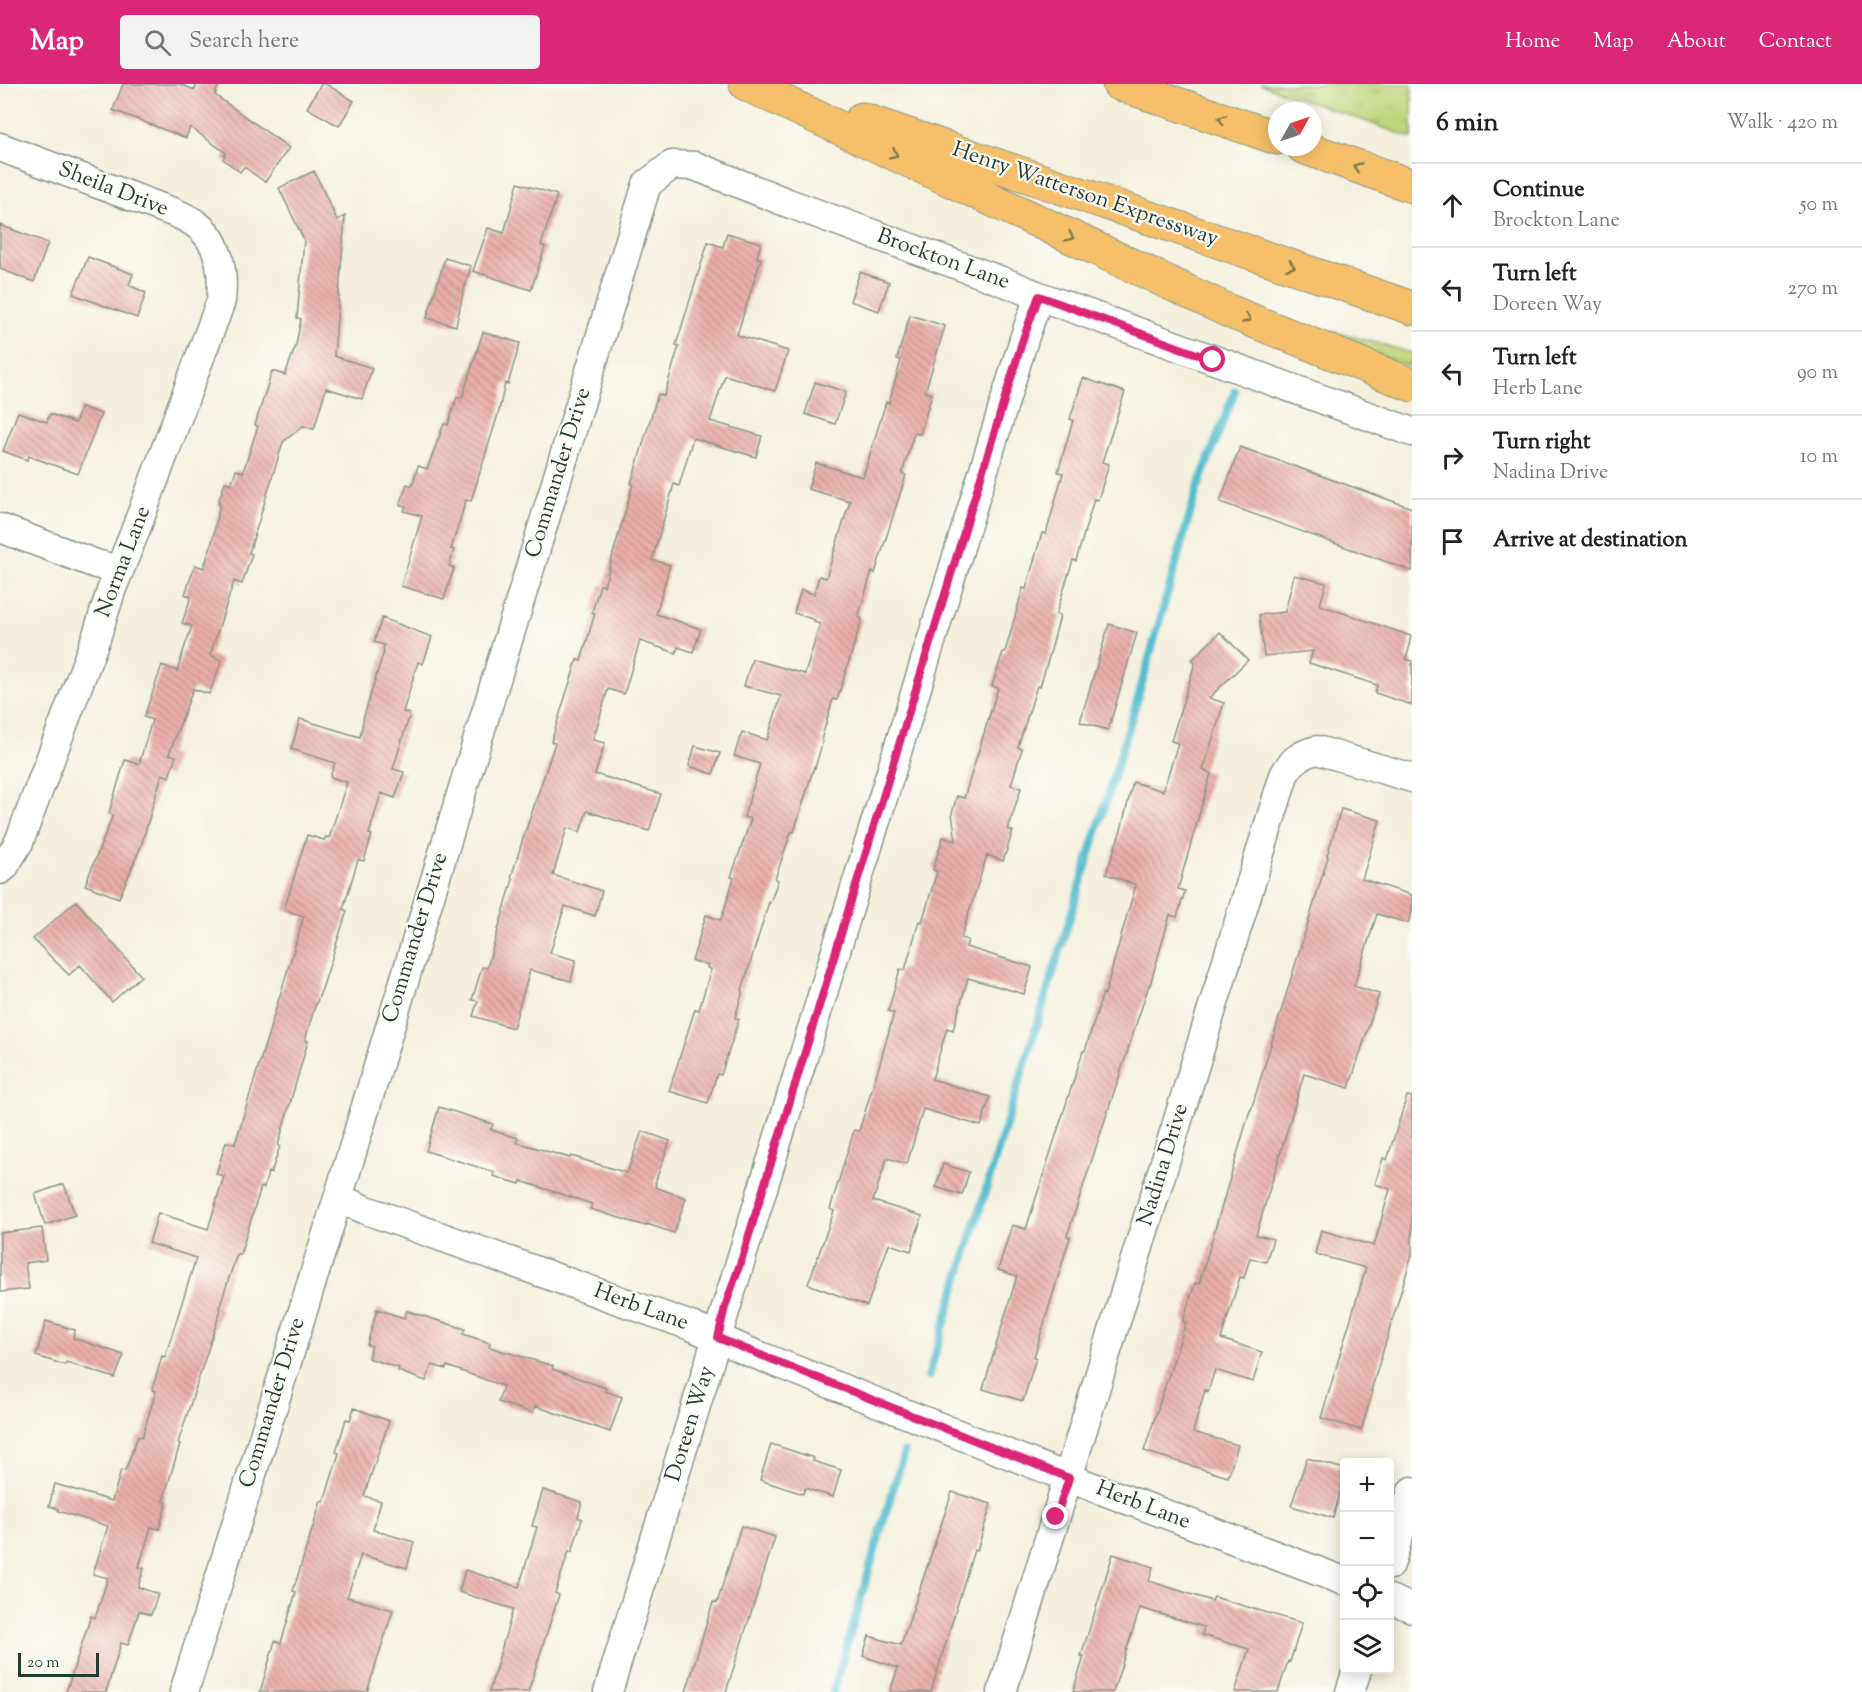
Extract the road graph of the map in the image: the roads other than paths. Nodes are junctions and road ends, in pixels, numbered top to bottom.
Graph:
1 (746, 84) edge
2 (758, 84) edge
3 (1119, 84) edge
4 (1268, 135) edge
5 (0, 147) edge
6 (1322, 154) edge
7 (647, 184) joint
8 (1412, 186) edge
9 (216, 248) joint
10 (1039, 296) junction
11 (1412, 308) edge
12 (1412, 385) edge
13 (1412, 432) edge
14 (0, 528) edge
15 (119, 570) junction
16 (1412, 778) edge
17 (0, 870) edge
18 (338, 1198) junction
19 (718, 1338) junction
20 (1069, 1478) junction
21 (1412, 1491) edge
22 (1394, 1549) edge
23 (1340, 1580) edge
24 (1394, 1601) edge
25 (1412, 1608) edge
26 (1356, 1674) edge
27 (184, 1692) edge
28 (608, 1692) edge
29 (1002, 1692) edge
30 (1350, 1692) edge

1 -> 12 highway
2 -> 11 highway, Henry Watterson Expressway
4 -> 3 highway
5 - 9 street, Sheila Drive
8 -> 6 highway
7 - 10 street, Brockton Lane
7 - 18 street, Commander Drive
9 - 15 street, Norma Lane
10 - 13 street, Brockton Lane
10 - 19 street, Doreen Way
14 - 15 street
15 - 17 street, Norma Lane
16 - 20 street, Nadina Drive
18 - 19 street, Herb Lane
18 - 27 street, Commander Drive
19 - 20 street, Herb Lane
19 - 28 street, Doreen Way
20 - 23 street, Herb Lane
20 - 29 street, Nadina Drive
21 - 22 street
24 - 25 street
26 - 30 street

